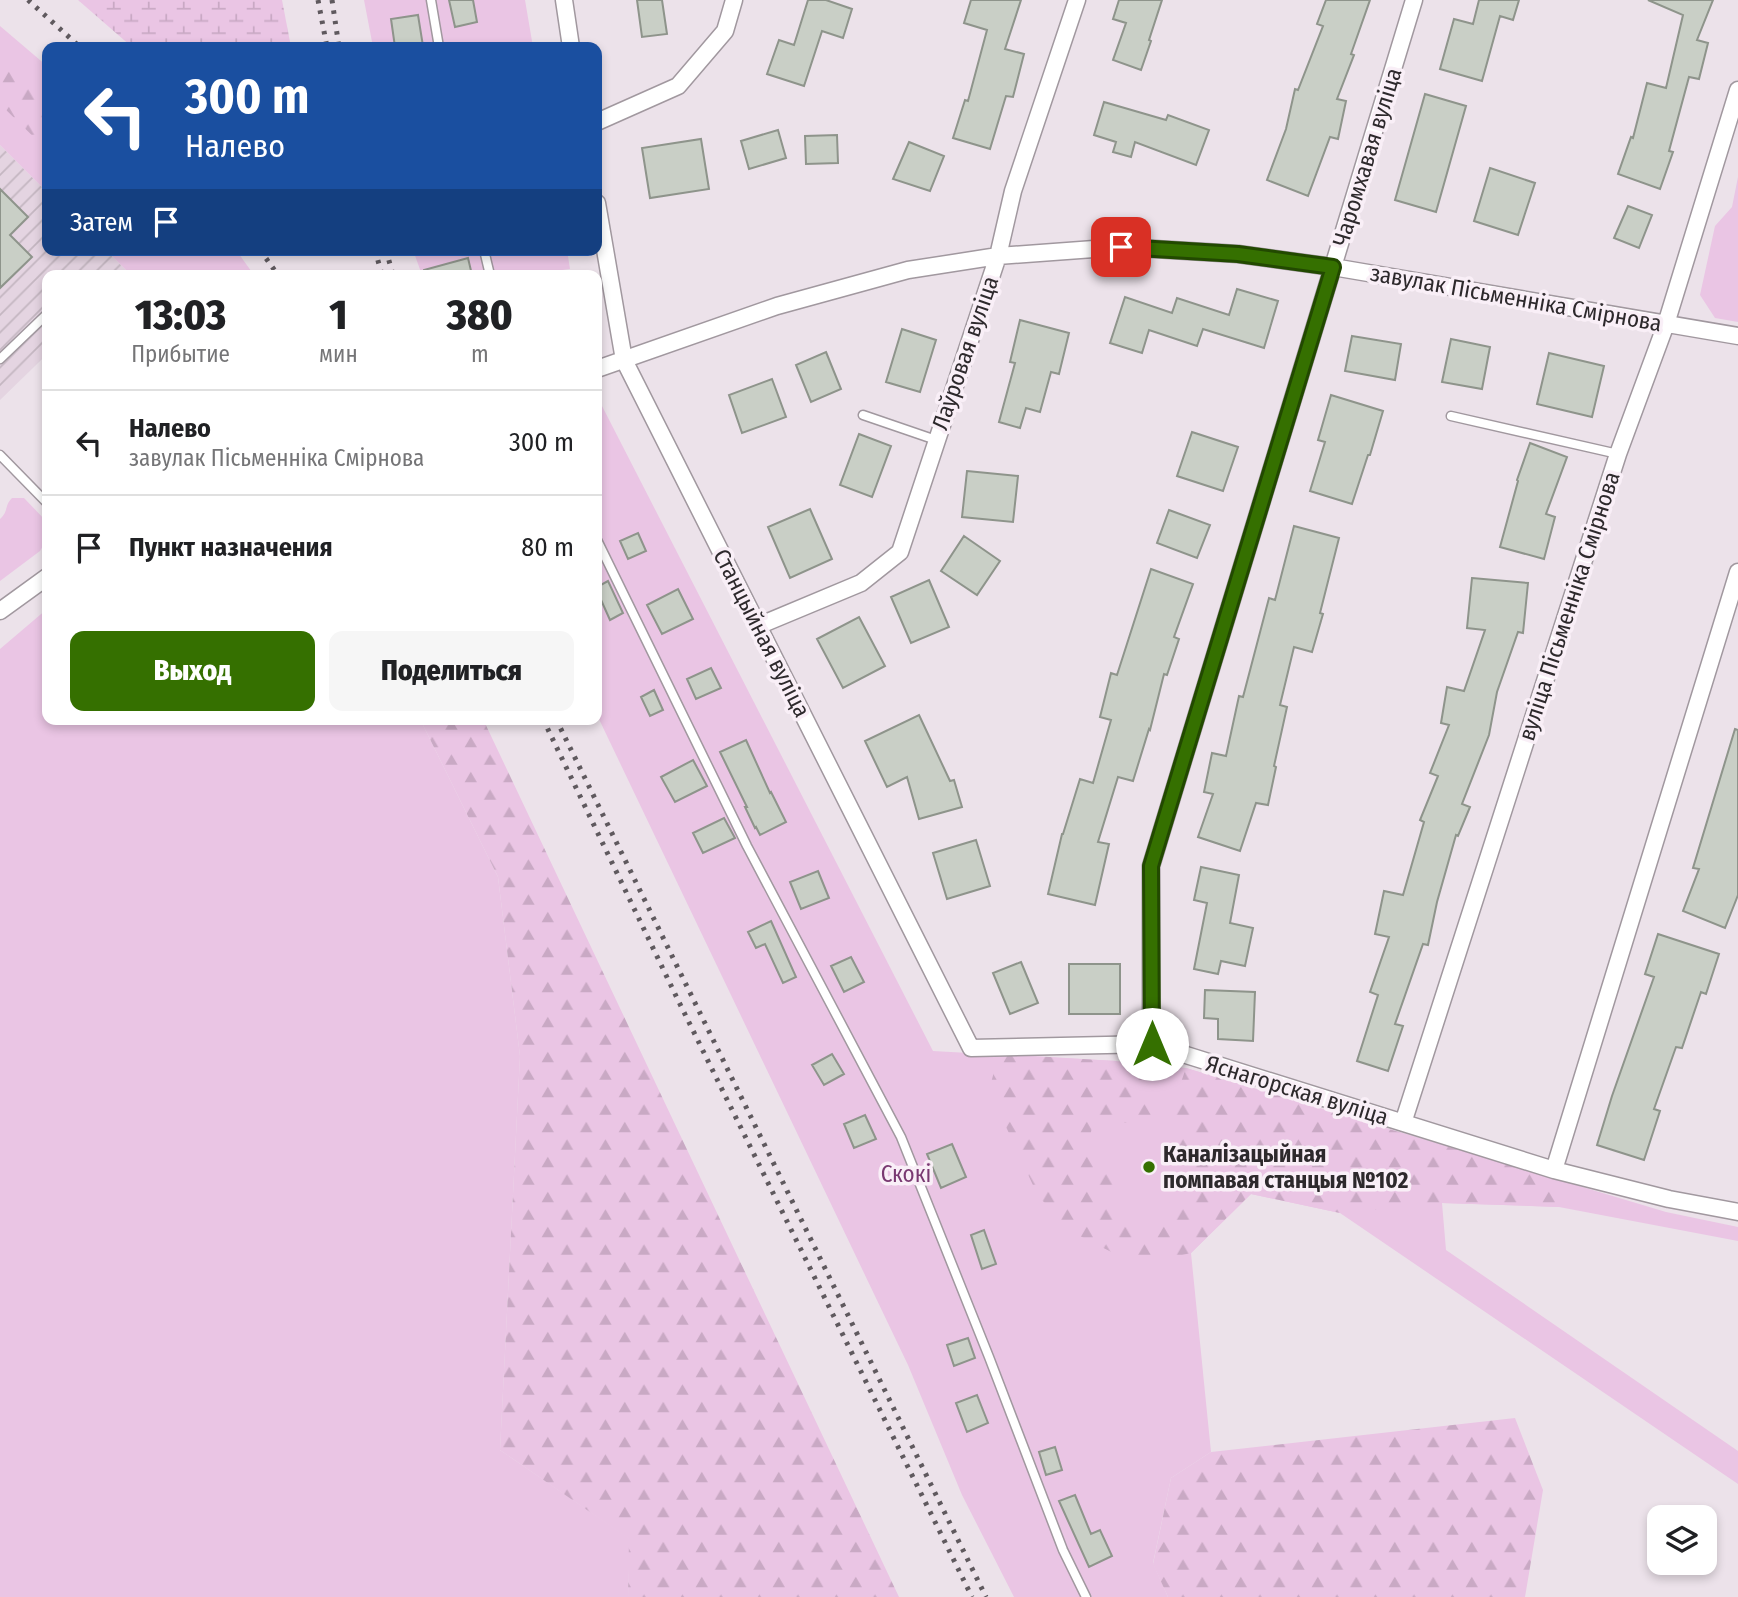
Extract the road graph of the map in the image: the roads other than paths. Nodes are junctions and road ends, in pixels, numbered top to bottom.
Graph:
1 (431, 0) edge
2 (564, 0) edge
3 (734, 0) edge
4 (1077, 0) edge
5 (1414, 0) edge
6 (438, 42) edge
7 (570, 42) edge
8 (1738, 90) edge
9 (602, 120) edge
10 (602, 232) edge
11 (998, 256) junction
12 (1333, 267) junction
13 (42, 319) edge
14 (1666, 324) junction
15 (1738, 336) edge
16 (0, 359) edge
17 (624, 360) junction
18 (602, 367) edge
19 (863, 415) dead end
20 (1451, 415) dead end
21 (936, 440) junction
22 (1618, 454) junction
23 (0, 455) edge
24 (42, 498) edge
25 (602, 550) edge
26 (1738, 572) edge
27 (42, 581) edge
28 (0, 611) edge
29 (758, 626) junction
30 (1152, 1044) junction
31 (971, 1048) joint
32 (1403, 1123) junction
33 (1554, 1170) junction
34 (1738, 1212) edge
35 (1086, 1597) edge

1 - 6 lane
2 - 7 street
3 - 9 street
4 - 11 street, Лаўровая вуліца
5 - 12 street, Чаромхавая вуліца
8 - 14 street, вуліца Пісьменніка Смірнова
10 - 17 street, Станцыйная вуліца
11 - 12 street, завулак Пісьменніка Смірнова
11 - 17 street, завулак Пісьменніка Смірнова
11 - 21 street, Лаўровая вуліца
12 - 14 street, завулак Пісьменніка Смірнова
12 - 30 street, Чаромхавая вуліца
13 - 16 lane
14 - 15 street, завулак Пісьменніка Смірнова
14 - 22 street, вуліца Пісьменніка Смірнова
17 - 18 street, завулак Пісьменніка Смірнова
17 - 29 street, Станцыйная вуліца
19 - 21 lane
20 - 22 lane
21 - 29 street, Лаўровая вуліца
22 - 32 street, вуліца Пісьменніка Смірнова
23 - 24 lane
25 - 35 lane
26 - 33 street
27 - 28 street
29 - 31 street, Станцыйная вуліца
30 - 31 street, Яснагорская вуліца
30 - 32 street, Яснагорская вуліца
32 - 33 street, Яснагорская вуліца
33 - 34 street, Яснагорская вуліца

